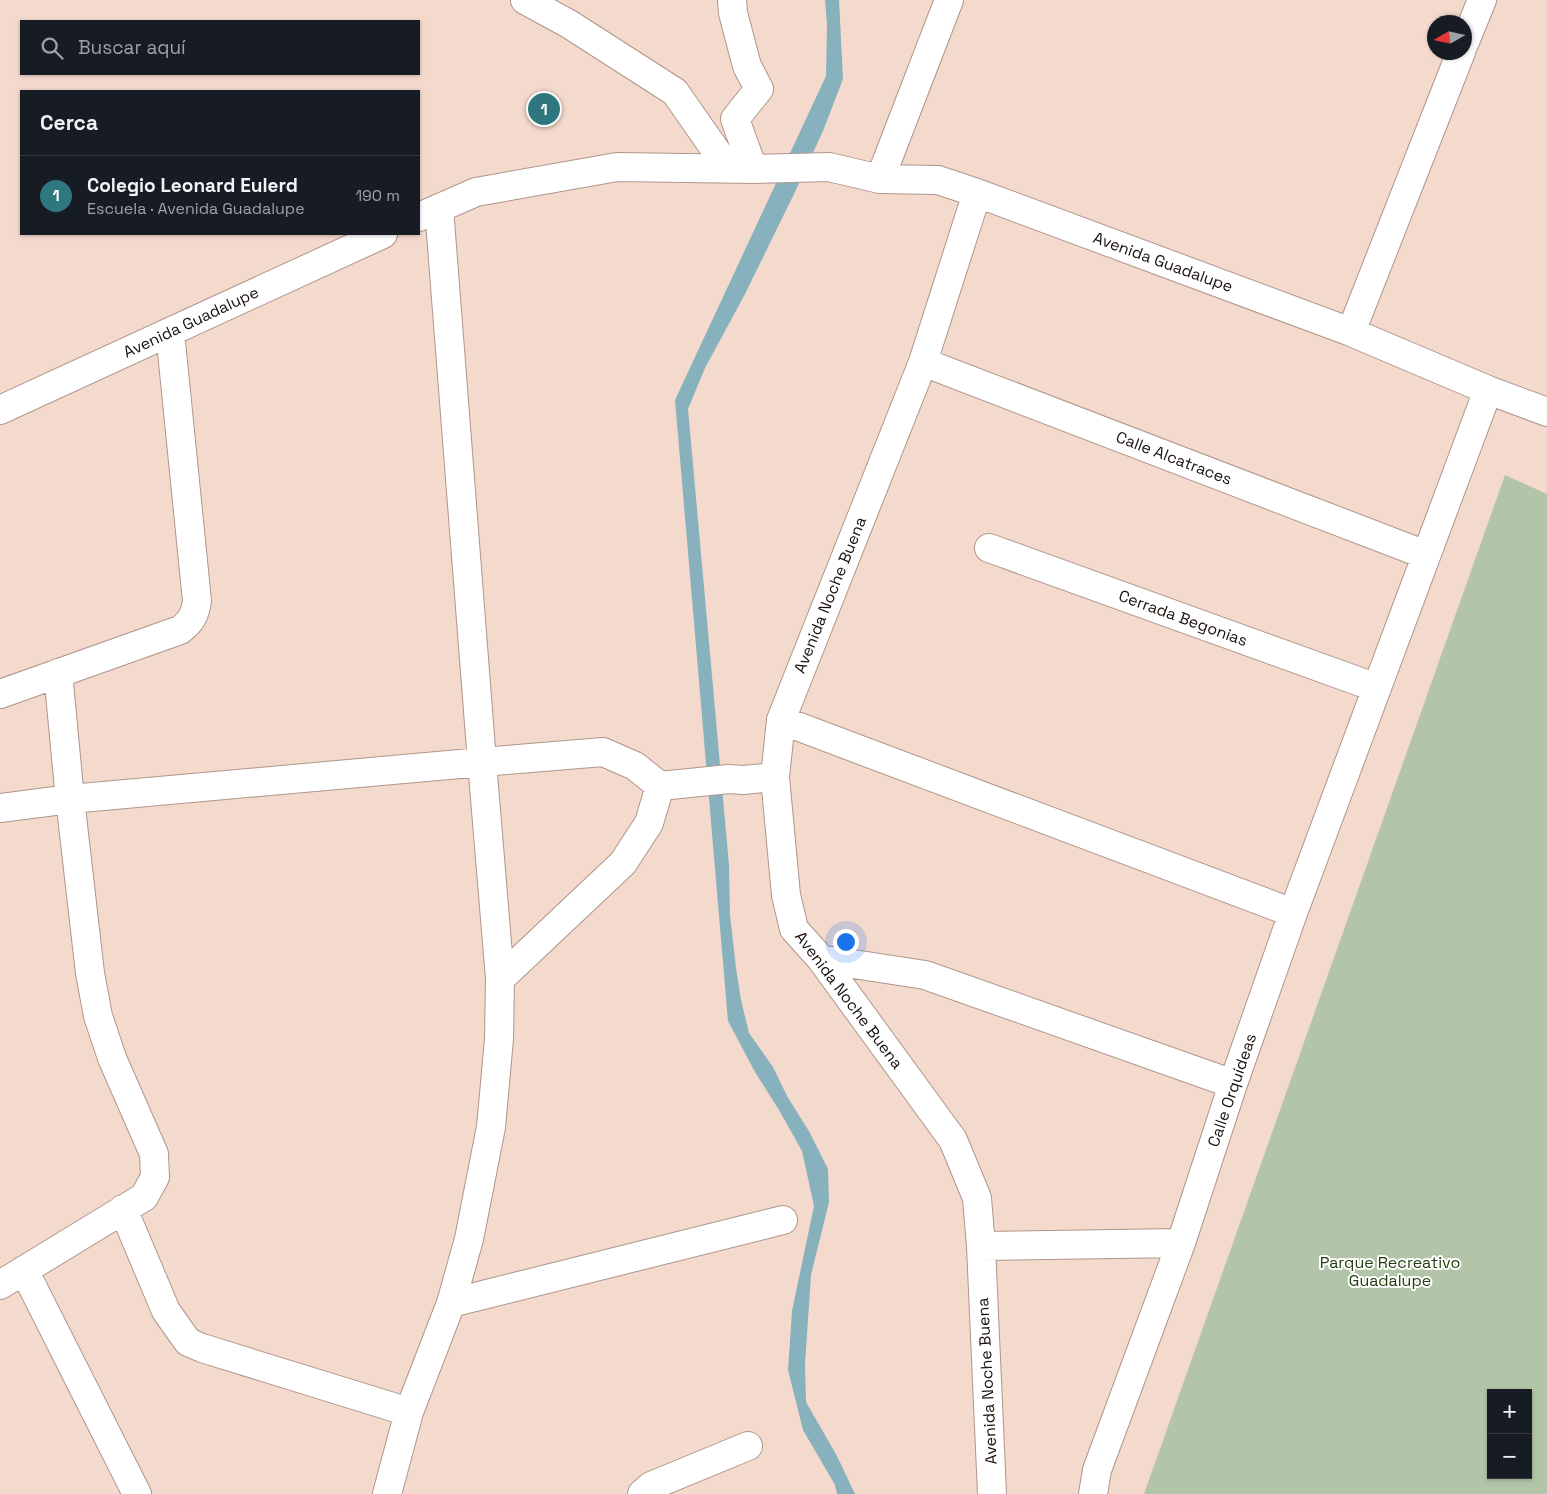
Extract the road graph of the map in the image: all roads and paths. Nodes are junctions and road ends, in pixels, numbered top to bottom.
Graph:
1 (525, 0) edge
2 (732, 0) edge
3 (949, 0) edge
4 (1482, 0) edge
5 (1472, 24) edge
6 (1458, 60) edge
7 (740, 168) junction
8 (880, 179) junction
9 (978, 193) junction
10 (429, 212) edge
11 (381, 235) edge
12 (170, 332) junction
13 (1351, 332) junction
14 (922, 362) junction
15 (1488, 390) junction
16 (0, 410) edge
17 (1547, 412) edge
18 (989, 548) dead end
19 (1426, 555) junction
20 (58, 673) junction
21 (1377, 688) junction
22 (0, 694) edge
23 (781, 720) junction
24 (482, 762) junction
25 (776, 776) junction
26 (660, 786) junction
27 (70, 799) junction
28 (0, 808) edge
29 (1293, 913) junction
30 (822, 959) junction
31 (500, 979) junction
32 (1233, 1084) junction
33 (123, 1209) junction
34 (783, 1220) dead end
35 (1181, 1243) junction
36 (981, 1246) junction
37 (24, 1270) junction
38 (0, 1285) edge
39 (451, 1303) junction
40 (410, 1412) junction
41 (748, 1446) dead end
42 (137, 1494) edge
43 (387, 1494) edge
44 (642, 1494) edge
45 (992, 1494) edge
46 (1093, 1494) edge

1 - 7 street
2 - 7 street
3 - 8 street
4 - 5 street
6 - 13 street
7 - 8 street, Avenida Guadalupe
7 - 10 street
8 - 9 street, Avenida Guadalupe
9 - 13 street, Avenida Guadalupe
9 - 14 street, Avenida Noche Buena
10 - 24 street
11 - 12 street, Avenida Guadalupe
12 - 16 street, Avenida Guadalupe
12 - 20 street
13 - 15 street, Avenida Guadalupe
14 - 19 street, Calle Alcatraces
14 - 23 street, Avenida Noche Buena
15 - 17 street, Avenida Guadalupe
15 - 19 street, Calle Orquídeas
18 - 21 street, Cerrada Begonias
19 - 21 street, Calle Orquídeas
20 - 22 street
20 - 27 street
21 - 29 street, Calle Orquídeas
23 - 25 street, Avenida Noche Buena
23 - 29 street
24 - 26 street
24 - 27 street
24 - 31 street
25 - 26 street
25 - 30 street, Avenida Noche Buena
26 - 31 street
27 - 28 street
27 - 33 street
29 - 32 street, Calle Orquídeas
30 - 32 street
30 - 36 street, Avenida Noche Buena
31 - 39 street
32 - 35 street, Calle Orquídeas
33 - 37 street
33 - 40 street
34 - 39 street
35 - 36 street
35 - 46 street, Calle Orquídeas
36 - 45 street, Avenida Noche Buena
37 - 38 street
37 - 42 street
39 - 40 street
40 - 43 street
41 - 44 street

